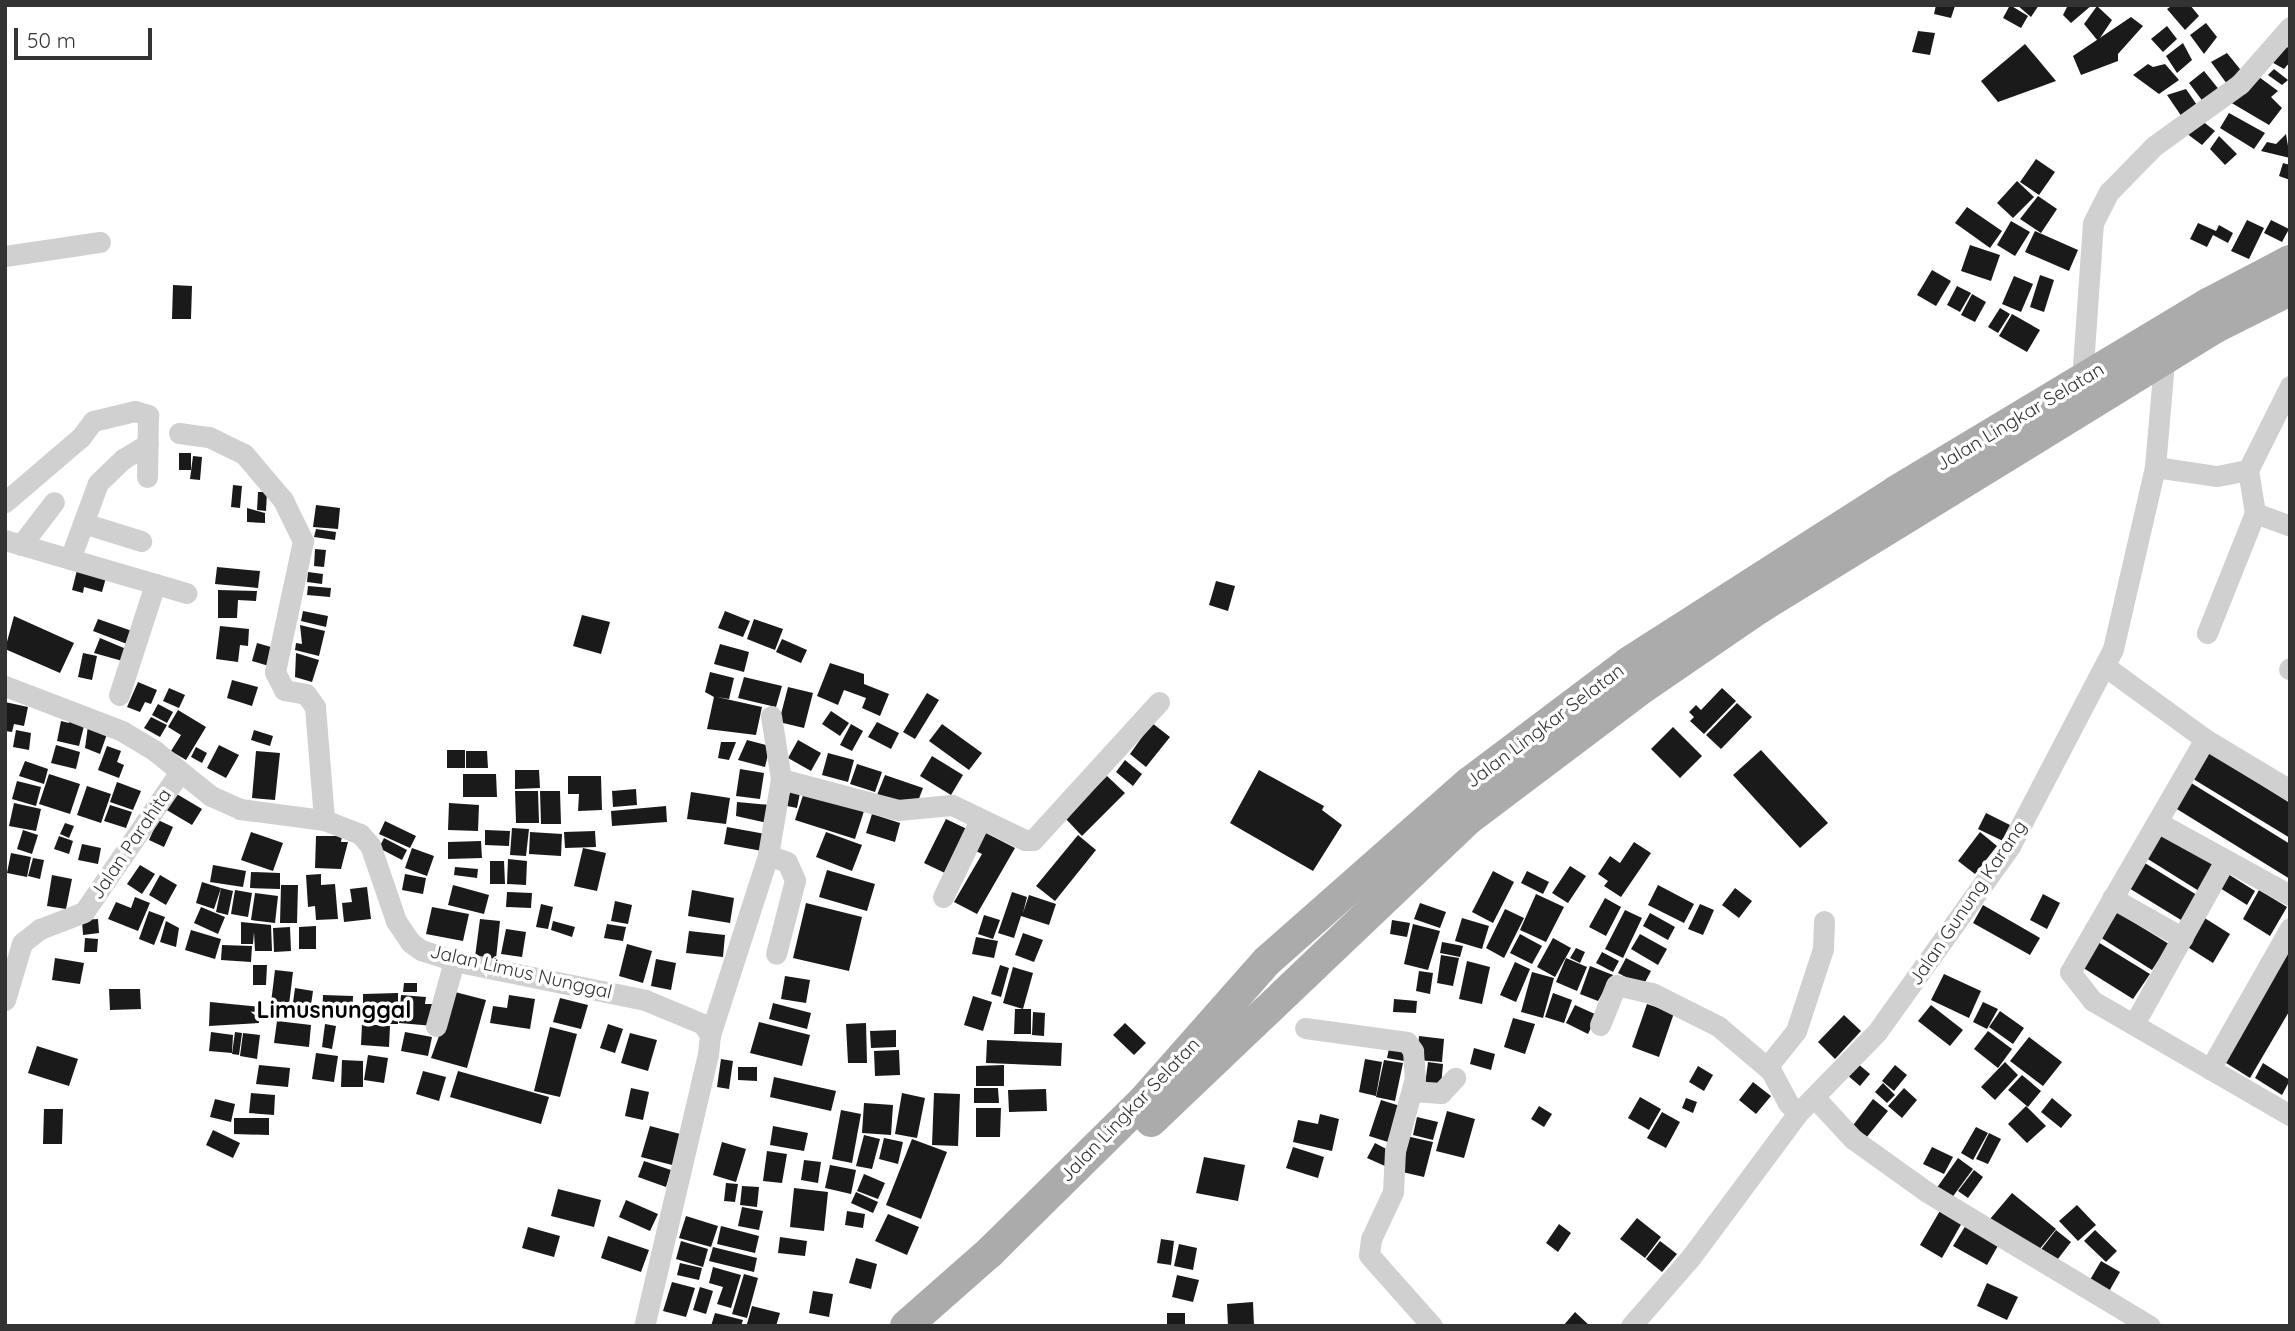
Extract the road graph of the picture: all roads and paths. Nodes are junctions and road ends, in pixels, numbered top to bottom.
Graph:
1 (2290, 27) edge
2 (100, 242) dead end
3 (5, 256) edge
4 (2290, 261) edge
5 (2290, 290) edge
6 (2164, 360) junction
7 (2082, 380) junction
8 (2290, 386) edge
9 (179, 433) dead end
10 (148, 444) junction
11 (2155, 467) junction
12 (2248, 470) junction
13 (147, 477) dead end
14 (5, 502) edge
15 (54, 502) dead end
16 (2255, 513) junction
17 (83, 523) junction
18 (2290, 526) edge
19 (141, 541) dead end
20 (13, 542) edge
21 (70, 559) junction
22 (155, 584) junction
23 (186, 593) dead end
24 (2207, 633) dead end
25 (2106, 667) junction
26 (1637, 674) junction
27 (5, 686) edge
28 (119, 695) dead end
29 (1159, 702) dead end
30 (771, 716) dead end
31 (2205, 739) junction
32 (179, 773) junction
33 (781, 779) junction
34 (2290, 790) edge
35 (324, 820) junction
36 (980, 820) junction
37 (2157, 822) junction
38 (768, 855) junction
39 (2224, 862) junction
40 (2290, 895) edge
41 (943, 897) dead end
42 (2112, 898) junction
43 (1824, 921) dead end
44 (2290, 928) edge
45 (2183, 938) junction
46 (776, 954) dead end
47 (454, 961) junction
48 (5, 1000) edge
49 (2134, 1024) junction
50 (436, 1026) dead end
51 (1600, 1026) dead end
52 (1306, 1028) dead end
53 (710, 1035) junction
54 (1767, 1067) junction
55 (2210, 1069) junction
56 (1455, 1078) dead end
57 (1412, 1091) junction
58 (1815, 1098) junction
59 (2288, 1108) edge
60 (1798, 1113) junction
61 (644, 1326) edge
62 (906, 1326) edge
63 (938, 1326) edge
64 (1432, 1326) edge
65 (1631, 1326) edge
66 (2150, 1326) edge

1 - 7 street
2 - 3 street
4 - 7 main road, Jalan Lingkar Selatan
5 - 6 main road, Jalan Lingkar Selatan
6 - 11 street, Jalan Gunung Karang
6 - 26 main road, Jalan Lingkar Selatan
7 - 26 main road, Jalan Lingkar Selatan
8 - 12 street
9 - 35 street
10 - 13 street
10 - 14 street
10 - 17 street
11 - 12 street
11 - 25 street, Jalan Gunung Karang
12 - 16 street
15 - 20 street
16 - 18 street
16 - 24 street
17 - 19 street
17 - 21 street
20 - 21 street
21 - 22 street
22 - 23 street
22 - 28 street
25 - 31 street
25 - 58 street, Jalan Gunung Karang
26 - 62 main road, Jalan Lingkar Selatan
26 - 63 main road, Jalan Lingkar Selatan
27 - 32 street, Jalan Limus Nunggal
29 - 36 street
30 - 33 street
31 - 34 street
31 - 37 street
32 - 35 street, Jalan Limus Nunggal
32 - 48 street, Jalan Parahita
33 - 36 street
33 - 38 street
35 - 47 street, Jalan Limus Nunggal
36 - 41 street
37 - 39 street
37 - 42 street
38 - 46 street
38 - 53 street
39 - 40 street
39 - 45 street
42 - 45 street
42 - 49 street
43 - 54 street
44 - 55 street
45 - 49 street
47 - 50 street
47 - 53 street, Jalan Limus Nunggal
49 - 55 street
51 - 54 street
52 - 57 street
53 - 61 street
54 - 60 street
55 - 59 street
56 - 57 street
57 - 64 street
58 - 60 street, Jalan Gunung Karang
58 - 66 street
60 - 65 street, Jalan Gunung Karang

